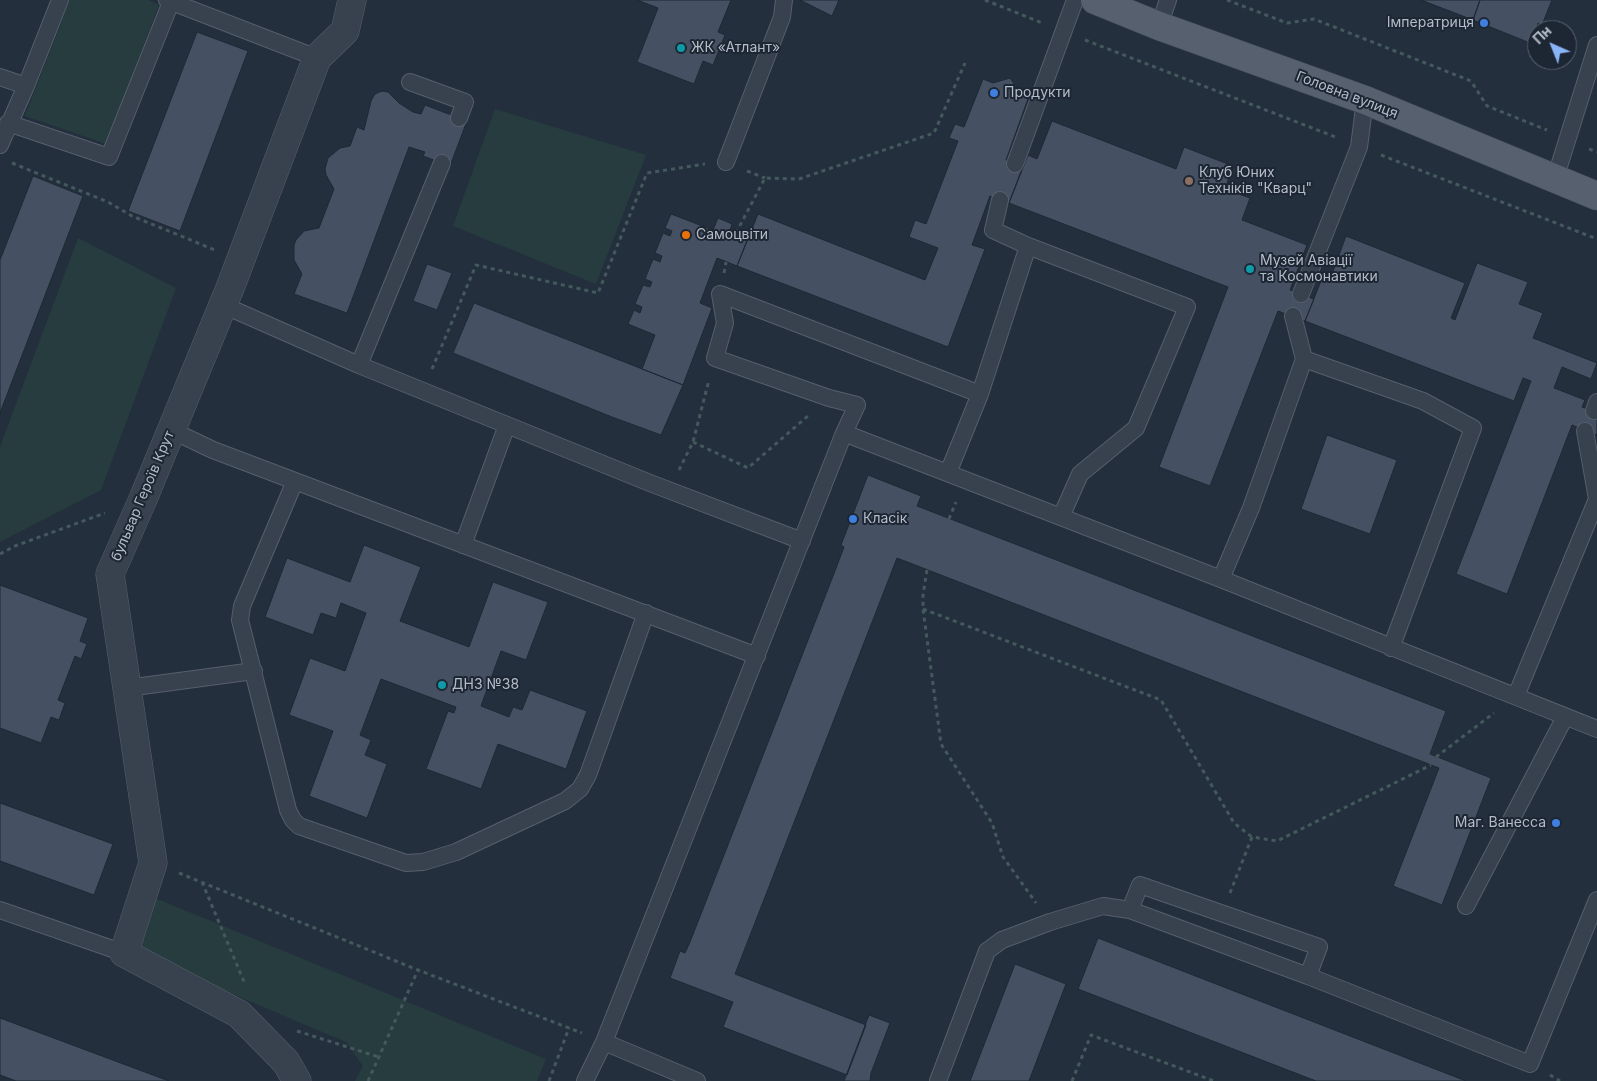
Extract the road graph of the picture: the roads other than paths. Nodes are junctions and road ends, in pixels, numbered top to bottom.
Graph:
1 (60, 0) edge
2 (352, 0) edge
3 (784, 0) edge
4 (1074, 0) edge
5 (1095, 0) edge
6 (1168, 0) edge
7 (169, 1) edge
8 (1159, 26) junction
9 (1597, 45) edge
10 (317, 58) junction
11 (0, 77) edge
12 (410, 82) dead end
13 (26, 86) junction
14 (1365, 100) junction
15 (459, 118) dead end
16 (8, 123) junction
17 (0, 144) edge
18 (726, 162) road end
19 (442, 163) dead end
20 (1015, 164) dead end
21 (1555, 180) junction
22 (1597, 196) edge
23 (1000, 200) dead end
24 (1028, 246) junction
25 (1301, 294) dead end
26 (223, 305) junction
27 (1293, 316) dead end
28 (1304, 359) junction
29 (360, 365) junction
30 (980, 394) junction
31 (507, 425) junction
32 (171, 430) junction
33 (1586, 430) dead end
34 (844, 433) junction
35 (948, 473) junction
36 (295, 481) junction
37 (1597, 499) edge
38 (1061, 517) junction
39 (802, 541) junction
40 (463, 545) junction
41 (1221, 579) junction
42 (646, 613) junction
43 (1391, 648) junction
44 (757, 656) junction
45 (254, 671) junction
46 (127, 688) junction
47 (1516, 696) junction
48 (1565, 716) junction
49 (1597, 729) edge
50 (1597, 900) edge
51 (1466, 906) dead end
52 (0, 910) edge
53 (1130, 910) junction
54 (124, 953) junction
55 (1308, 976) junction
56 (604, 1042) junction
57 (297, 1081) edge
58 (585, 1081) edge
59 (697, 1081) edge
60 (938, 1081) edge

1 - 13 lane
2 - 10 street, бульвар Героїв Крут
3 - 18 lane
4 - 20 lane
5 - 8 main road, Головна вулиця
6 - 8 lane
7 - 10 lane
7 - 16 lane
8 - 14 main road, Головна вулиця
9 - 21 lane
10 - 26 street, бульвар Героїв Крут
11 - 13 lane
12 - 15 lane
13 - 16 lane
14 - 21 main road, Головна вулиця
14 - 25 lane
16 - 17 lane
19 - 29 lane
21 - 22 main road, Головна вулиця
23 - 24 lane
24 - 30 lane
24 - 38 lane
26 - 29 lane
26 - 32 street, бульвар Героїв Крут
27 - 28 lane
28 - 41 lane
28 - 43 lane
29 - 31 lane
30 - 34 lane
30 - 35 lane
31 - 39 lane
31 - 40 lane
32 - 36 lane
32 - 46 street, бульвар Героїв Крут
33 - 37 lane
34 - 35 lane
34 - 39 lane
35 - 38 lane
36 - 40 lane
36 - 45 lane
37 - 47 lane
38 - 41 lane
39 - 44 lane
40 - 42 lane
41 - 43 lane
42 - 44 lane
42 - 45 lane
43 - 47 lane
44 - 56 lane
45 - 46 lane
46 - 54 street, бульвар Героїв Крут
47 - 48 lane
48 - 49 lane
48 - 51 lane
50 - 55 lane
52 - 54 lane
53 - 55 lane
53 - 55 lane
53 - 60 lane
54 - 57 street
56 - 58 lane
56 - 59 lane

